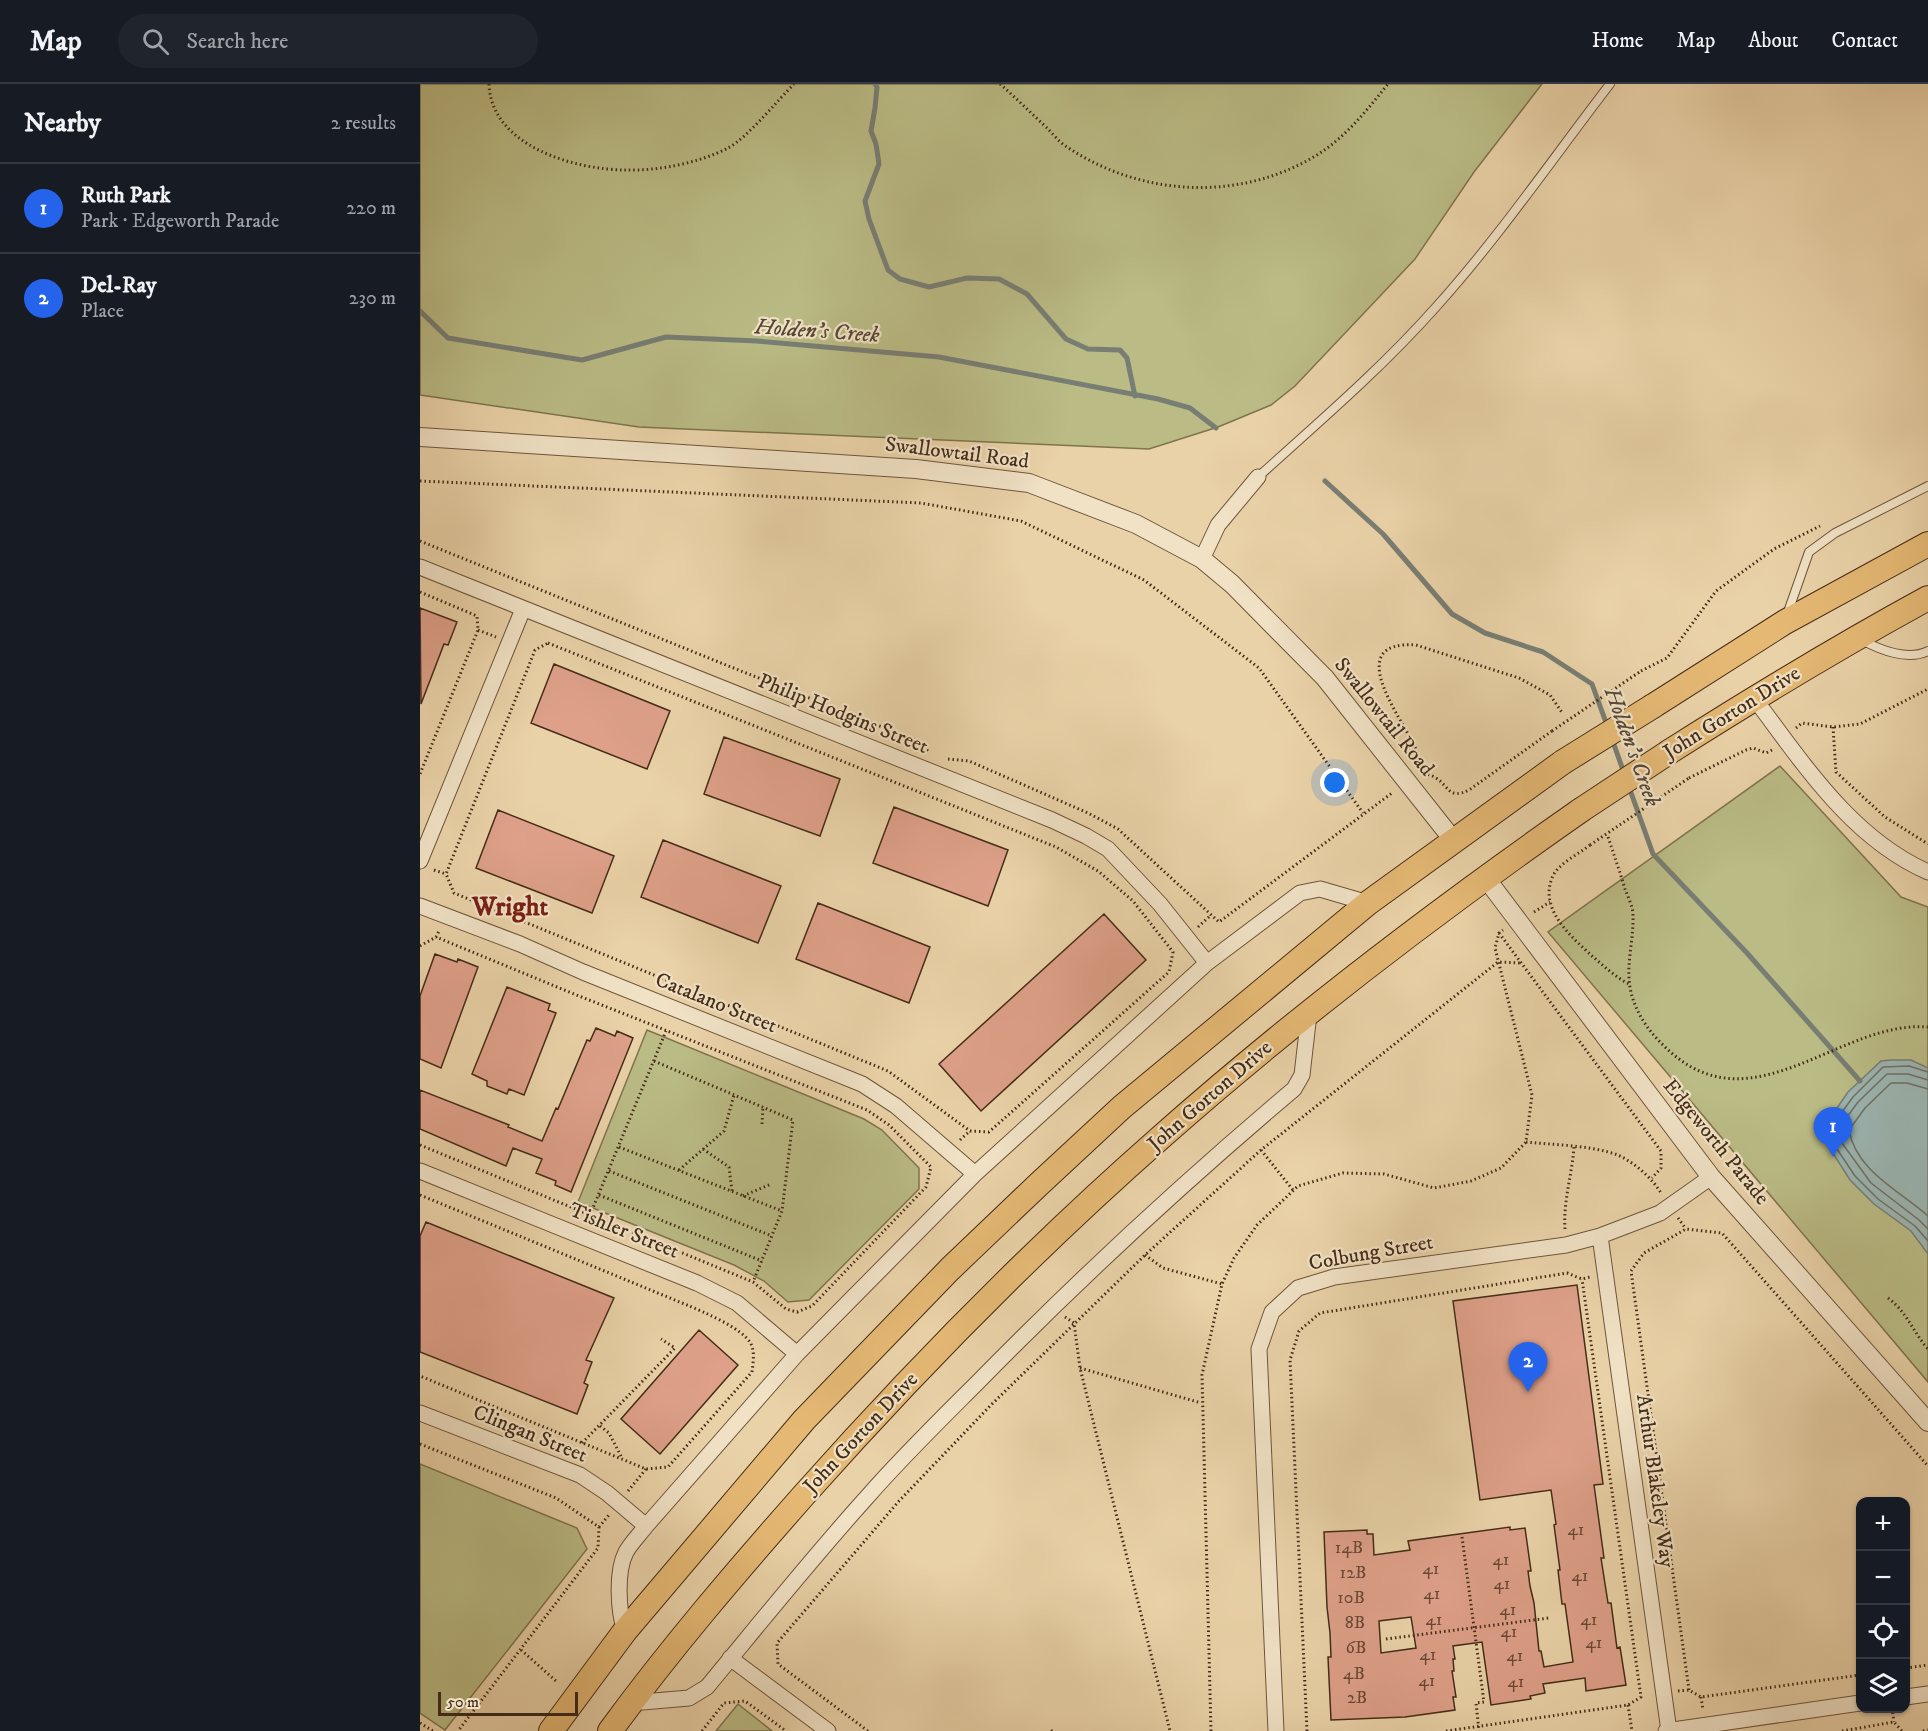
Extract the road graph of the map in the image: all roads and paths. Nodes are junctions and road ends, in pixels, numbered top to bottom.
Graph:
1 (489, 84) edge
2 (794, 84) edge
3 (1000, 84) edge
4 (1388, 84) edge
5 (1610, 84) edge
6 (420, 437) edge
7 (1258, 477) joint
8 (420, 481) edge
9 (1928, 486) edge
10 (1825, 523) dead end
11 (420, 541) edge
12 (1928, 544) edge
13 (1202, 559) junction
14 (420, 567) edge
15 (420, 592) edge
16 (1928, 598) edge
17 (523, 609) junction
18 (1785, 622) junction
19 (1856, 638) junction
20 (1928, 651) edge
21 (1928, 689) edge
22 (1755, 698) junction
23 (1563, 714) dead end
24 (1802, 723) dead end
25 (1833, 727) junction
26 (1770, 752) dead end
27 (933, 756) dead end
28 (944, 758) dead end
29 (420, 774) edge
30 (1608, 837) dead end
31 (1454, 841) junction
32 (1928, 844) edge
33 (420, 861) edge
34 (1928, 872) edge
35 (1485, 877) junction
36 (1368, 903) junction
37 (420, 906) edge
38 (420, 946) edge
39 (1498, 962) junction
40 (1208, 963) junction
41 (1520, 963) junction
42 (1170, 972) joint
43 (1629, 984) junction
44 (1309, 1014) junction
45 (1928, 1027) edge
46 (666, 1031) junction
47 (654, 1061) junction
48 (734, 1095) junction
49 (763, 1107) junction
50 (762, 1124) dead end
51 (1526, 1142) junction
52 (420, 1145) edge
53 (619, 1147) junction
54 (1574, 1147) junction
55 (703, 1149) junction
56 (1262, 1150) junction
57 (679, 1170) junction
58 (420, 1171) edge
59 (608, 1171) junction
60 (975, 1174) junction
61 (1711, 1176) junction
62 (1652, 1178) junction
63 (771, 1184) dead end
64 (1293, 1190) junction
65 (732, 1192) junction
66 (420, 1195) edge
67 (599, 1195) junction
68 (743, 1196) junction
69 (1670, 1206) junction
70 (782, 1211) junction
71 (590, 1215) junction
72 (1564, 1215) dead end
73 (1686, 1228) junction
74 (772, 1236) junction
75 (1600, 1236) junction
76 (1145, 1255) junction
77 (762, 1261) junction
78 (753, 1282) junction
79 (1222, 1284) junction
80 (1888, 1298) dead end
81 (1074, 1323) junction
82 (660, 1340) dead end
83 (1928, 1349) edge
84 (797, 1354) junction
85 (1080, 1368) junction
86 (420, 1376) edge
87 (1201, 1402) junction
88 (420, 1413) edge
89 (1928, 1422) edge
90 (600, 1426) junction
91 (582, 1443) junction
92 (420, 1444) edge
93 (623, 1459) junction
94 (1928, 1466) edge
95 (646, 1526) junction
96 (1462, 1537) dead end
97 (1550, 1618) dead end
98 (1475, 1627) junction
99 (625, 1630) junction
100 (1386, 1639) dead end
101 (521, 1650) junction
102 (730, 1658) junction
103 (1928, 1665) edge
104 (1910, 1667) edge
105 (1856, 1676) edge
106 (556, 1681) dead end
107 (1928, 1694) edge
108 (1910, 1696) edge
109 (1856, 1704) edge
110 (1628, 1705) junction
111 (1893, 1713) edge
112 (625, 1715) edge
113 (1894, 1722) junction
114 (420, 1723) edge
115 (1479, 1729) edge
116 (1928, 1730) edge
117 (434, 1731) edge
118 (458, 1731) edge
119 (551, 1731) edge
120 (610, 1731) edge
121 (702, 1731) edge
122 (786, 1731) edge
123 (828, 1731) edge
124 (868, 1731) edge
125 (1170, 1731) edge
126 (1211, 1731) edge
127 (1276, 1731) edge
128 (1306, 1731) edge
129 (1446, 1731) edge
130 (1632, 1731) edge
131 (1668, 1731) edge
132 (1842, 1731) edge
133 (1902, 1731) edge
134 (1923, 1731) edge

1 - 2 path
3 - 4 path
5 - 7 lane
6 - 13 street, Swallowtail Road
7 - 13 street
8 - 28 path
9 - 18 lane
10 - 23 path, bridge
11 - 27 path
12 - 18 main road
13 - 31 street, Swallowtail Road
14 - 17 street, Philip Hodgins Street
15 - 29 path
16 - 19 main road, John Gorton Drive
17 - 33 street
17 - 40 street, Philip Hodgins Street
18 - 31 main road, bridge
19 - 20 lane
19 - 22 main road, John Gorton Drive
21 - 25 path
22 - 34 street
22 - 35 main road, John Gorton Drive, bridge
24 - 25 path
25 - 32 path
26 - 43 path, bridge
30 - 43 path
31 - 36 main road
35 - 44 main road, John Gorton Drive
35 - 61 street, Edgeworth Parade
36 - 40 street
36 - 99 main road
37 - 60 street, Catalano Street
38 - 46 path
39 - 41 path
39 - 41 path
39 - 51 path
39 - 56 path
40 - 60 street
41 - 62 path
42 - 42 path
43 - 45 path
44 - 102 street
44 - 112 main road, John Gorton Drive
46 - 47 path
46 - 78 path
47 - 48 path
47 - 53 path
48 - 49 path
48 - 55 path
49 - 50 path
49 - 70 path
51 - 54 path
51 - 64 path
52 - 71 path
53 - 57 path
53 - 59 path
54 - 62 path
54 - 72 path
55 - 57 path
55 - 65 path
56 - 64 path
56 - 76 path
57 - 65 path
58 - 84 street, Tishler Street
59 - 67 path
59 - 74 path
60 - 84 street
61 - 69 street, Colbung Street
61 - 89 street, Edgeworth Parade
62 - 69 path
63 - 68 path
64 - 79 path
65 - 68 path
66 - 93 path
67 - 71 path
67 - 77 path
68 - 70 path
69 - 73 path
69 - 75 street, Colbung Street
70 - 74 path
71 - 78 path
73 - 94 path
73 - 105 path
74 - 77 path
75 - 127 street, Colbung Street
75 - 131 street, Arthur Blakeley Way
76 - 79 path
76 - 81 path
77 - 78 path
79 - 87 path
80 - 83 path
81 - 85 path
81 - 124 path
82 - 90 path
84 - 95 street
85 - 87 path
85 - 125 path
86 - 91 path
87 - 126 path
88 - 95 street, Clingan Street
90 - 91 path
90 - 93 path
91 - 93 path
92 - 101 path
95 - 99 street
96 - 98 path
97 - 98 path
98 - 100 path
98 - 115 path
99 - 119 main road
101 - 106 path
101 - 118 path
102 - 112 street
102 - 123 street
103 - 104 path
107 - 108 street
109 - 131 street
110 - 115 path
110 - 128 path
110 - 130 path
111 - 113 path
112 - 120 main road, John Gorton Drive
113 - 132 path
113 - 133 path
114 - 117 path
115 - 129 path
116 - 134 path
121 - 122 path

